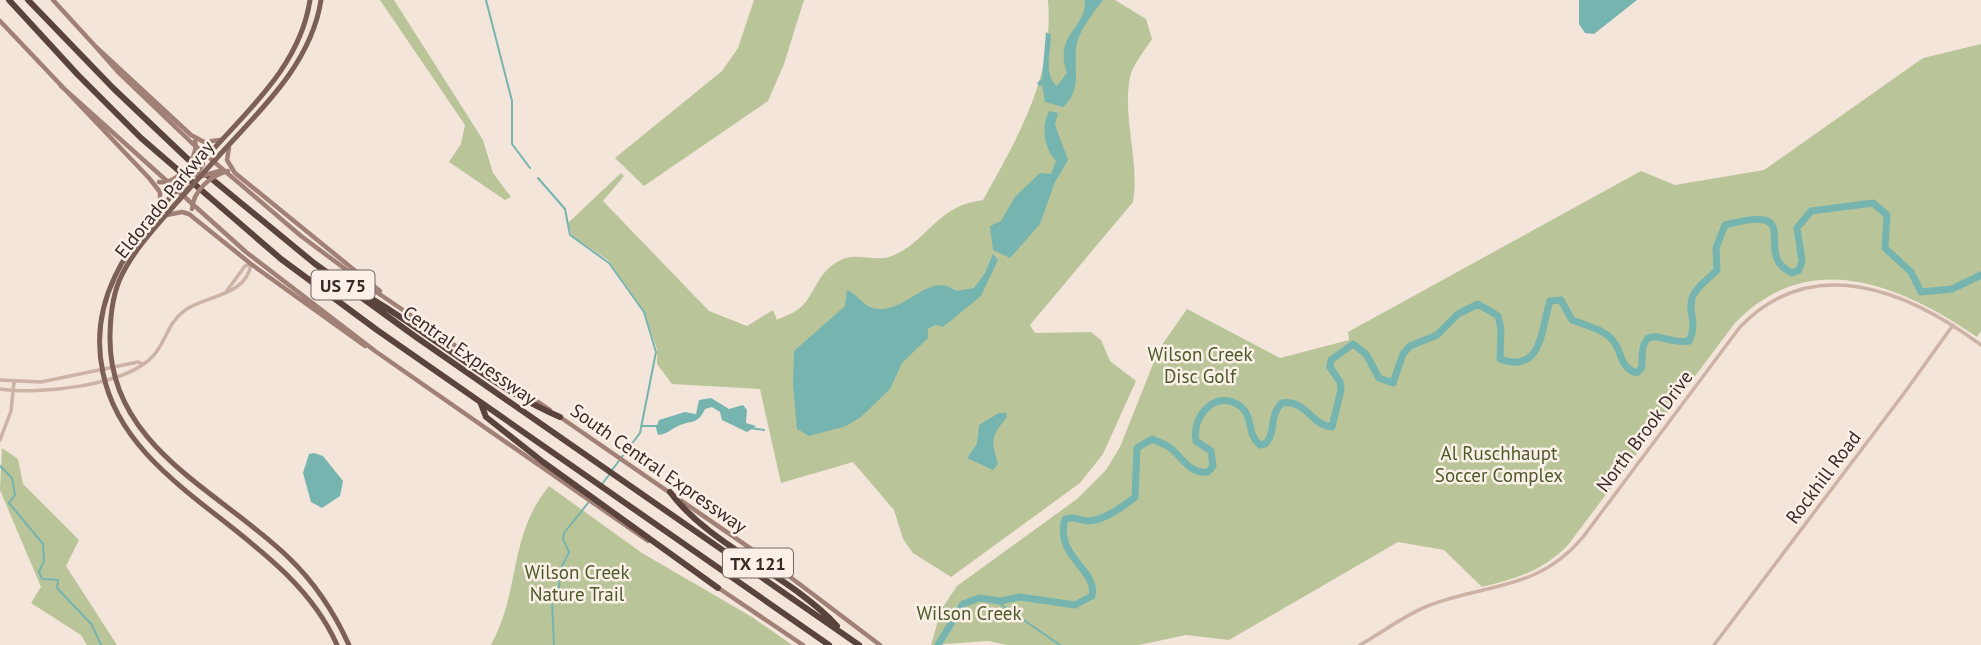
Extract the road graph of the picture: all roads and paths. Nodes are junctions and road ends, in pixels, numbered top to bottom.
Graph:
1 (9, 0) edge
2 (28, 0) edge
3 (53, 0) edge
4 (310, 0) edge
5 (321, 0) edge
6 (0, 21) edge
7 (96, 47) junction
8 (61, 86) junction
9 (191, 135) junction
10 (221, 140) junction
11 (232, 141) junction
12 (195, 144) junction
13 (228, 171) junction
14 (235, 173) junction
15 (149, 177) junction
16 (191, 180) junction
17 (168, 183) junction
18 (160, 209) junction
19 (192, 211) junction
20 (166, 215) junction
21 (203, 224) junction
22 (135, 240) junction
23 (251, 264) junction
24 (117, 269) junction
25 (124, 272) junction
26 (332, 277) junction
27 (383, 295) junction
28 (111, 324) junction
29 (1952, 325) junction
30 (1981, 345) edge
31 (375, 351) junction
32 (143, 364) junction
33 (113, 368) junction
34 (102, 370) junction
35 (115, 376) junction
36 (59, 379) junction
37 (0, 380) edge
38 (104, 380) junction
39 (14, 382) junction
40 (60, 388) junction
41 (0, 389) edge
42 (13, 391) junction
43 (481, 402) junction
44 (560, 417) junction
45 (0, 440) edge
46 (134, 441) junction
47 (168, 459) junction
48 (174, 464) junction
49 (167, 473) junction
50 (670, 492) junction
51 (582, 494) junction
52 (718, 587) joint
53 (343, 631) junction
54 (332, 635) junction
55 (845, 636) junction
56 (337, 645) edge
57 (349, 645) edge
58 (803, 645) edge
59 (830, 645) edge
60 (859, 645) edge
61 (880, 645) edge
62 (1360, 645) edge
63 (1714, 645) edge

1 - 43 highway, Central Expressway / US 75
2 - 26 highway, Central Expressway / US 75
3 - 7 main road, South Central Expressway
4 - 10 main road, Eldorado Parkway
5 - 11 main road, Eldorado Parkway
6 - 8 main road
7 - 9 main road, South Central Expressway
7 - 27 main road, South Central Expressway
8 - 15 main road
8 - 31 main road
9 - 10 main road
9 - 12 main road, South Central Expressway
10 - 16 main road, Eldorado Parkway, bridge
11 - 14 main road
11 - 16 main road, Eldorado Parkway, bridge
12 - 16 main road, bridge
12 - 17 main road, bridge
13 - 14 main road
13 - 16 main road, bridge
13 - 19 main road, bridge
14 - 27 main road, South Central Expressway
15 - 17 main road, bridge
15 - 18 main road
16 - 17 main road, bridge
16 - 18 main road, Eldorado Parkway, bridge
16 - 19 main road, bridge
16 - 20 main road, Eldorado Parkway, bridge
18 - 22 main road, Eldorado Parkway
19 - 21 main road
20 - 21 main road
20 - 25 main road, Eldorado Parkway
21 - 23 main road
22 - 24 main road, Eldorado Parkway
22 - 25 main road
23 - 31 main road
23 - 32 street
24 - 28 main road
24 - 34 main road, Eldorado Parkway
25 - 28 main road, Eldorado Parkway
26 - 44 highway
26 - 55 highway, Central Expressway / US 75
27 - 44 main road, South Central Expressway
28 - 33 main road, Eldorado Parkway
29 - 30 street, North Brook Drive
29 - 62 street, North Brook Drive
29 - 63 street, Rockhill Road
31 - 51 main road
32 - 33 street
32 - 35 street
33 - 34 street
33 - 35 main road, Eldorado Parkway
34 - 36 street
34 - 38 main road, Eldorado Parkway
35 - 38 street
35 - 47 main road, Eldorado Parkway
36 - 39 street
36 - 40 street
37 - 39 street
38 - 40 street
38 - 46 main road, Eldorado Parkway
39 - 42 street
40 - 42 street
41 - 42 street
42 - 45 street
43 - 51 highway
43 - 59 highway, Central Expressway / US 75
44 - 50 main road, South Central Expressway
46 - 47 main road
46 - 49 main road, Eldorado Parkway
47 - 48 main road, Eldorado Parkway
48 - 49 main road
48 - 53 main road, Eldorado Parkway
49 - 54 main road, Eldorado Parkway
50 - 55 highway, TX 121
50 - 61 main road, South Central Expressway
51 - 52 highway
52 - 58 main road, TX 121
53 - 54 main road
53 - 57 main road, Eldorado Parkway
54 - 56 main road, Eldorado Parkway
55 - 60 highway, Central Expressway / US 75

